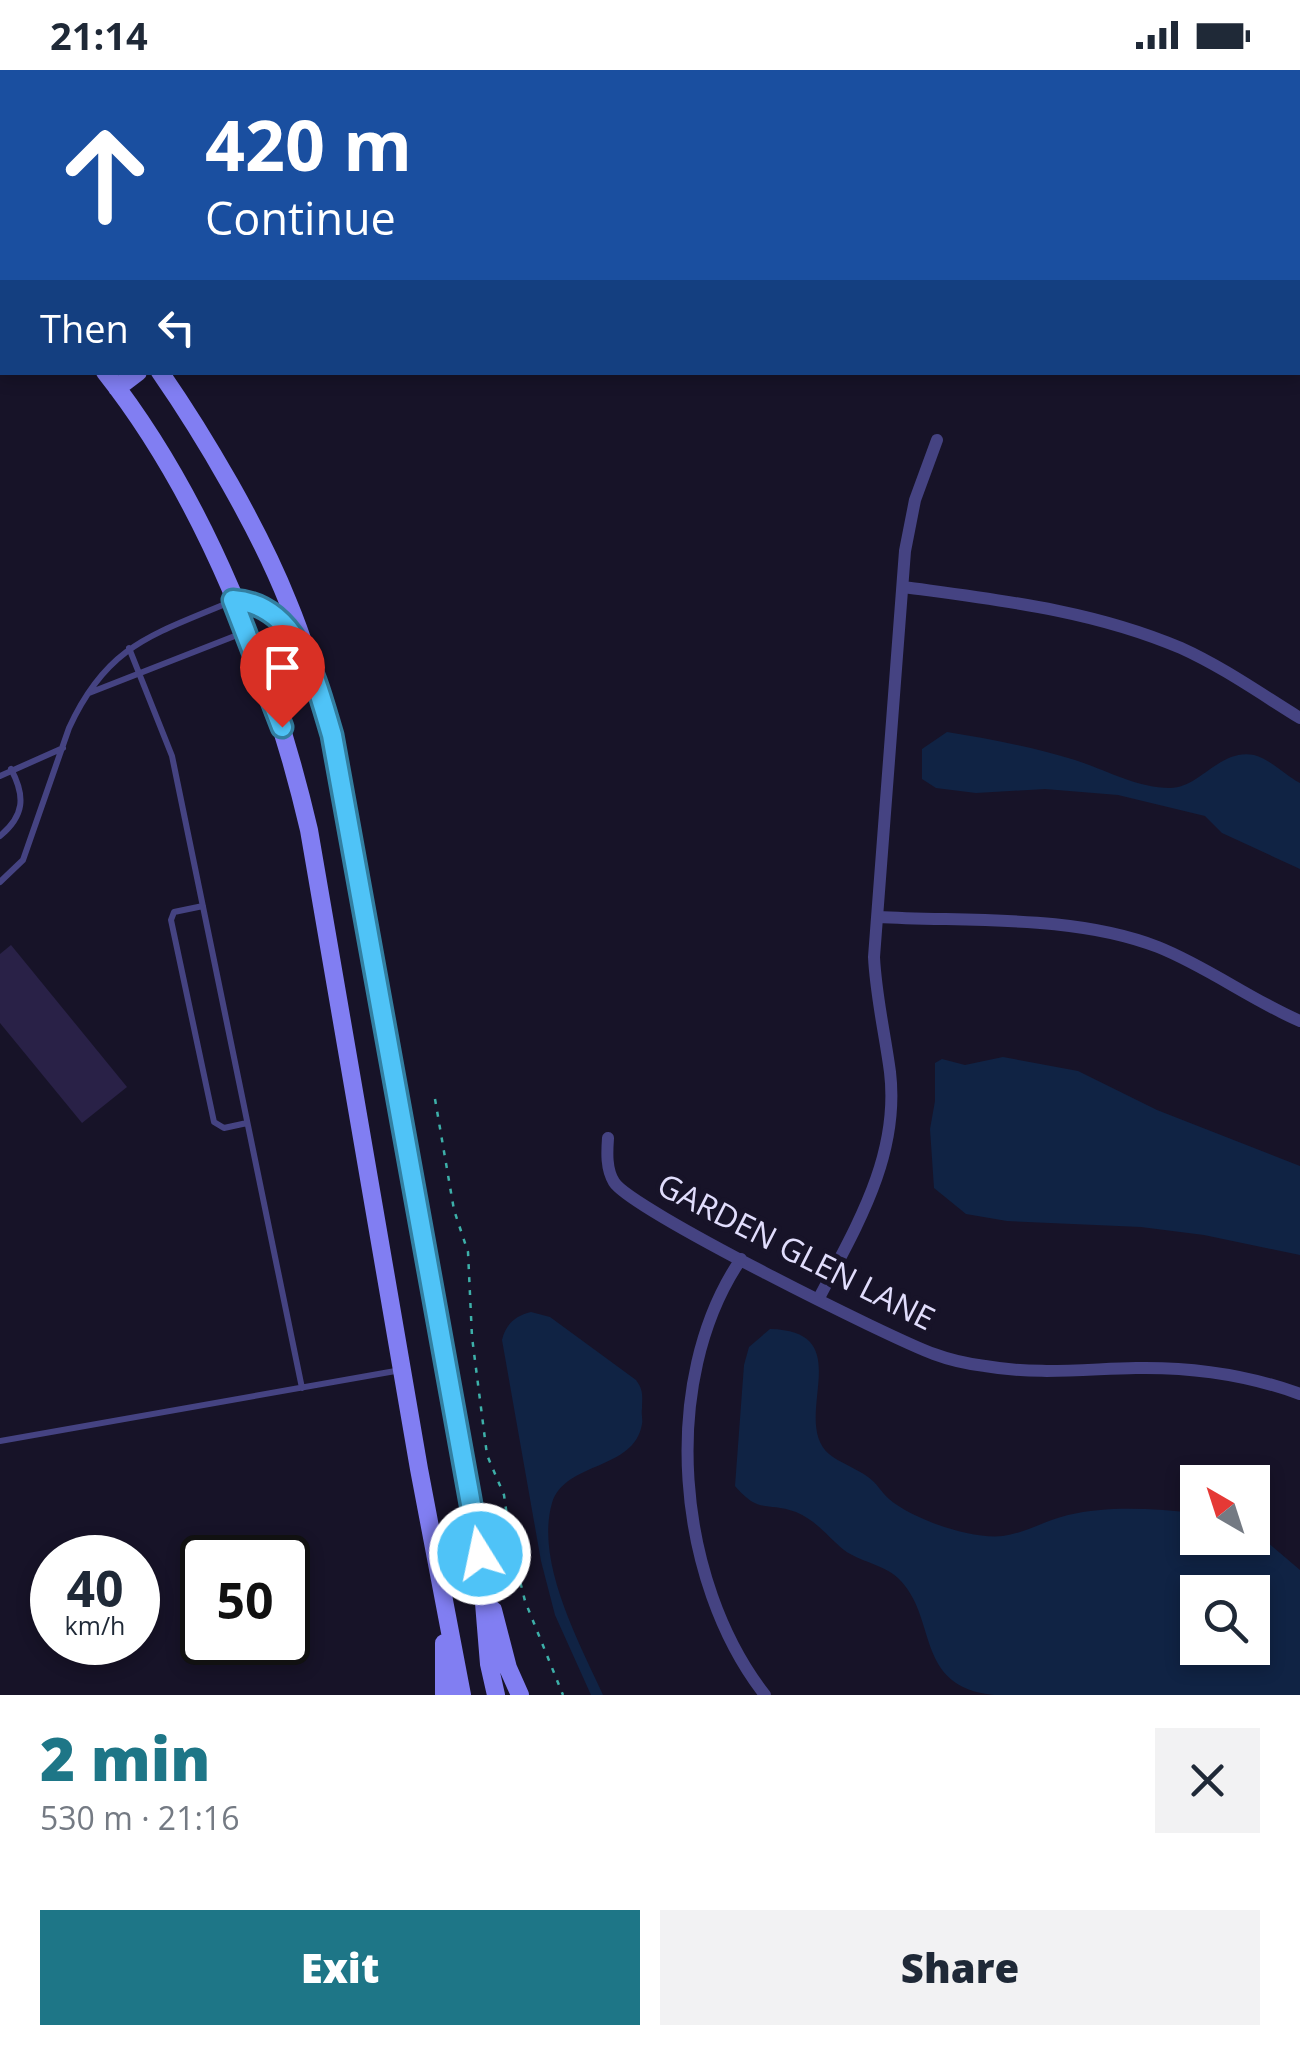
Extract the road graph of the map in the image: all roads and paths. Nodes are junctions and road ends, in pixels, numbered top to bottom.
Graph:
1 (162, 375) edge
2 (111, 380) edge
3 (937, 440) dead end
4 (904, 586) junction
5 (233, 600) junction
6 (246, 631) junction
7 (129, 648) junction
8 (313, 670) junction
9 (138, 675) junction
10 (88, 694) junction
11 (1300, 718) edge
12 (63, 748) junction
13 (11, 769) junction
14 (0, 776) edge
15 (0, 836) edge
16 (0, 882) edge
17 (203, 906) junction
18 (878, 917) junction
19 (1300, 1021) edge
20 (435, 1099) dead end
21 (248, 1123) junction
22 (608, 1138) dead end
23 (742, 1259) junction
24 (819, 1298) junction
25 (402, 1370) junction
26 (302, 1388) junction
27 (1300, 1394) edge
28 (0, 1442) edge
29 (480, 1554) junction
30 (440, 1582) junction
31 (444, 1695) edge
32 (462, 1695) edge
33 (496, 1695) edge
34 (520, 1695) edge
35 (563, 1695) edge
36 (766, 1695) edge

1 - 8 main road
2 - 5 main road
3 - 4 street
4 - 11 street
4 - 18 street
5 - 6 main road
5 - 7 lane
5 - 8 main road
6 - 9 lane
6 - 25 main road
7 - 9 lane
7 - 10 lane
8 - 29 main road
9 - 10 lane
9 - 17 lane
10 - 12 lane
12 - 13 lane
12 - 16 lane
13 - 14 lane
13 - 15 lane
17 - 21 lane
17 - 21 lane
18 - 19 street
18 - 24 street
20 - 35 path
21 - 26 lane
22 - 23 street, GARDEN GLEN LANE
23 - 24 street, GARDEN GLEN LANE
23 - 36 street
24 - 27 street, GARDEN GLEN LANE
25 - 26 lane
25 - 30 main road
26 - 28 lane
29 - 33 main road
29 - 34 main road
30 - 31 main road
30 - 32 main road

